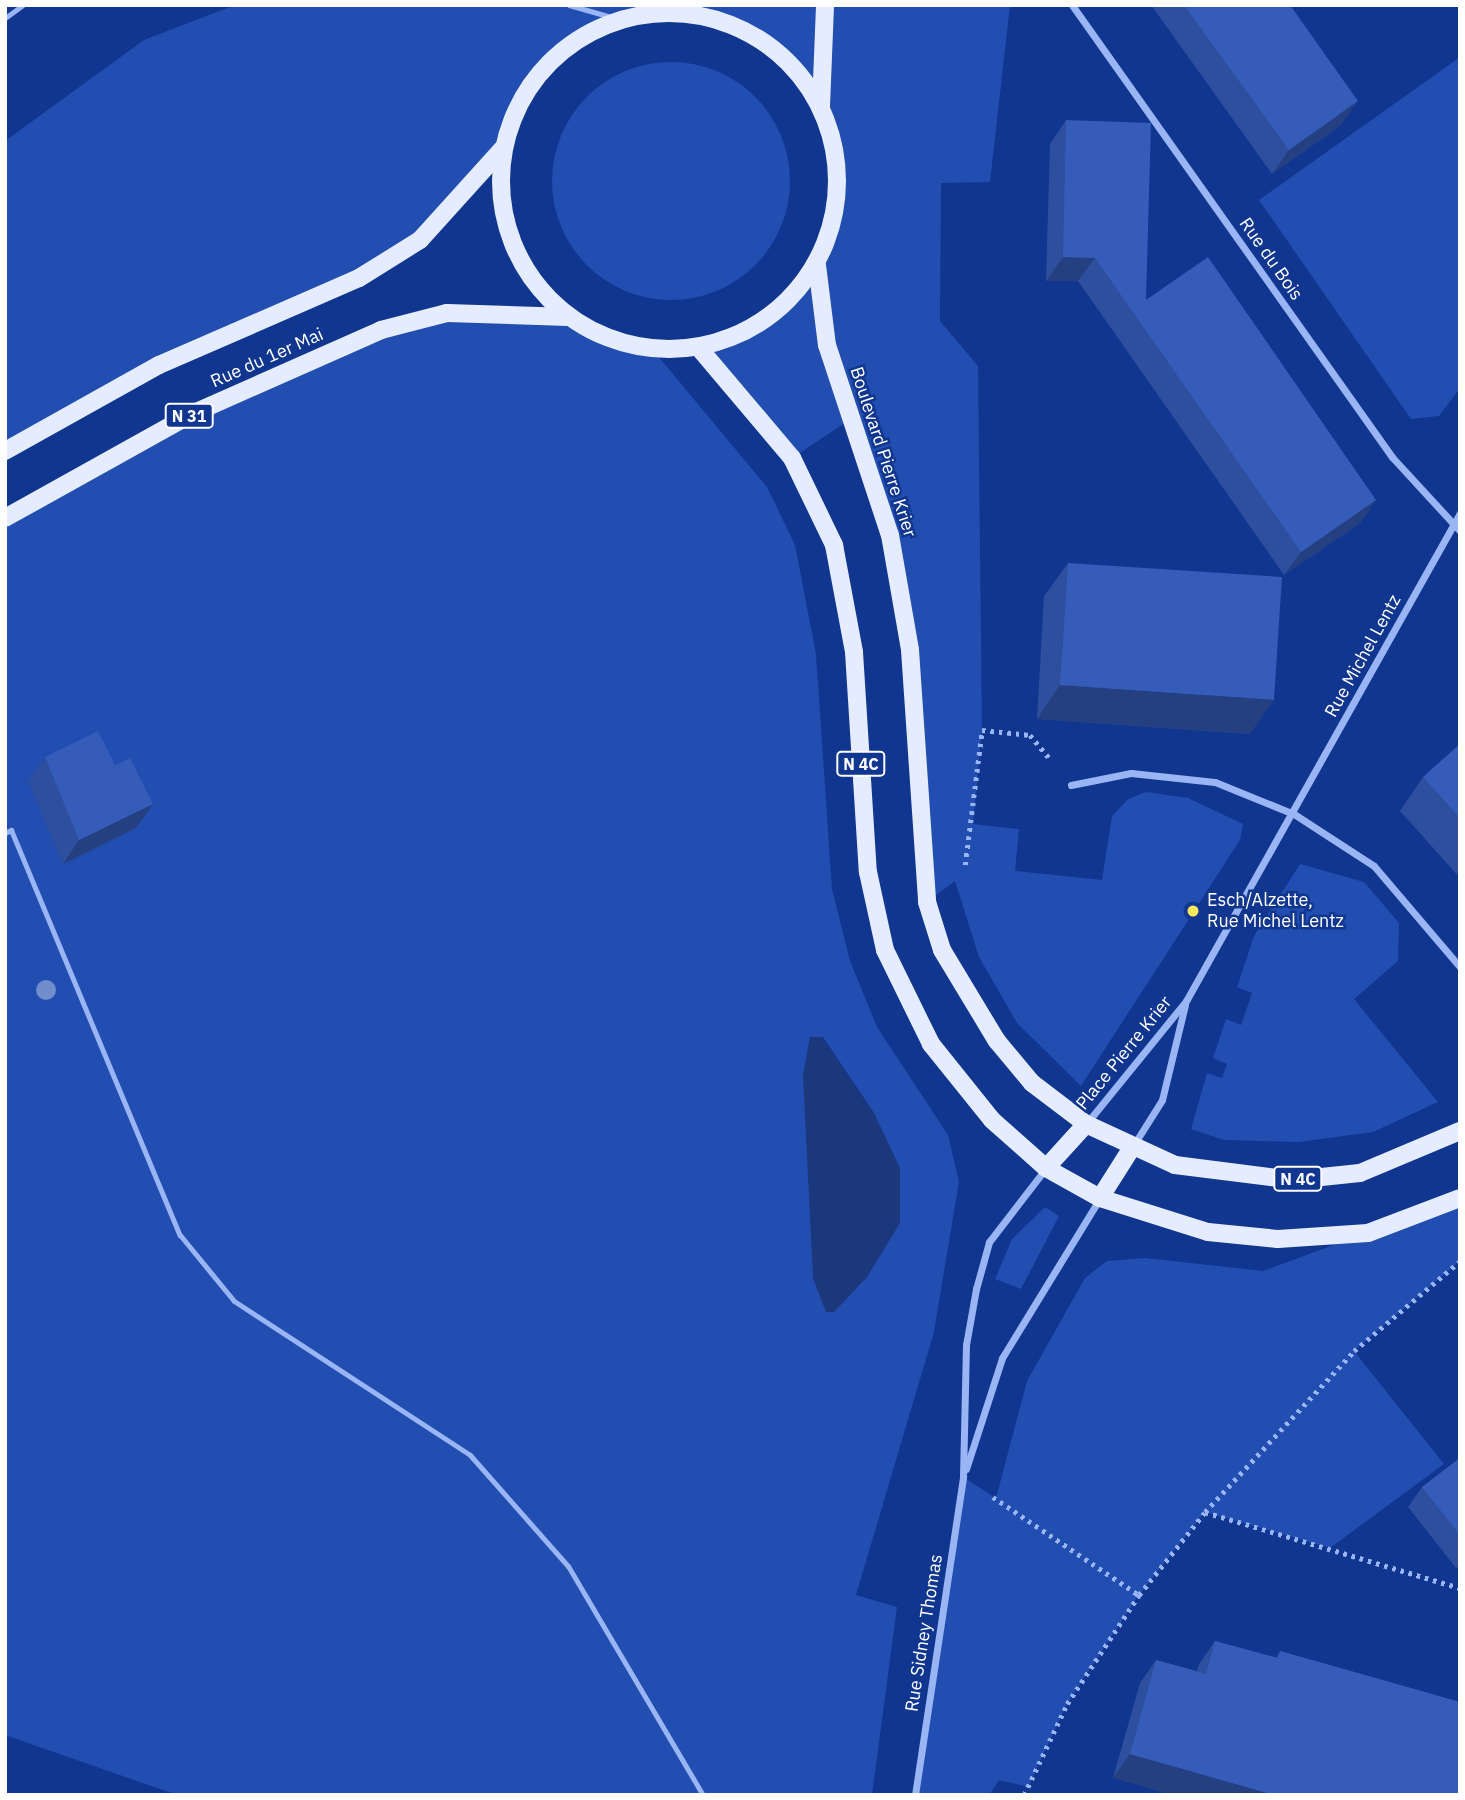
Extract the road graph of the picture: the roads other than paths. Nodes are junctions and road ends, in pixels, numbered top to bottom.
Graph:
1 (23, 5) edge
2 (569, 5) edge
3 (657, 5) edge
4 (825, 5) edge
5 (1072, 5) edge
6 (640, 14) junction
7 (5, 18) edge
8 (618, 19) junction
9 (821, 106) junction
10 (503, 148) junction
11 (817, 265) junction
12 (568, 317) junction
13 (699, 348) junction
14 (5, 451) edge
15 (1460, 513) edge
16 (5, 517) edge
17 (1453, 523) junction
18 (1460, 531) edge
19 (1071, 785) road end
20 (1294, 814) junction
21 (5, 832) edge
22 (1460, 967) edge
23 (1186, 1001) junction
24 (1086, 1124) junction
25 (1460, 1131) edge
26 (1131, 1149) junction
27 (1046, 1168) junction
28 (1100, 1198) junction
29 (1460, 1198) edge
30 (963, 1477) junction
31 (704, 1795) edge
32 (915, 1795) edge

1 - 7 lane
2 - 8 lane
3 - 6 main road
4 - 9 main road
5 - 17 street, Rue du Bois
6 - 8 main road
6 - 9 main road
8 - 10 main road
9 - 11 main road
10 - 12 main road
10 - 14 main road, Rue du 1er Mai
11 - 13 main road
11 - 24 main road, Boulevard Pierre Krier / N 4C
12 - 13 main road
12 - 16 main road, Rue du 1er Mai / N 31
13 - 27 main road, N 4C
15 - 17 street, Rue Michel Lentz
17 - 18 street, Rue du Bois
17 - 20 street, Rue Michel Lentz
19 - 20 street
20 - 22 street
20 - 23 street, Place Pierre Krier
21 - 31 lane
23 - 24 street, Place Pierre Krier
23 - 26 street, Place Pierre Krier
24 - 26 main road, Boulevard Pierre Krier / N 4C
24 - 27 main road
25 - 26 main road, Boulevard Pierre Krier / N 4C
26 - 28 main road
27 - 28 main road, N 4C
27 - 30 street, Rue Sidney Thomas
28 - 29 main road, N 4C
28 - 30 street, Rue Sidney Thomas
30 - 32 street, Rue Sidney Thomas

